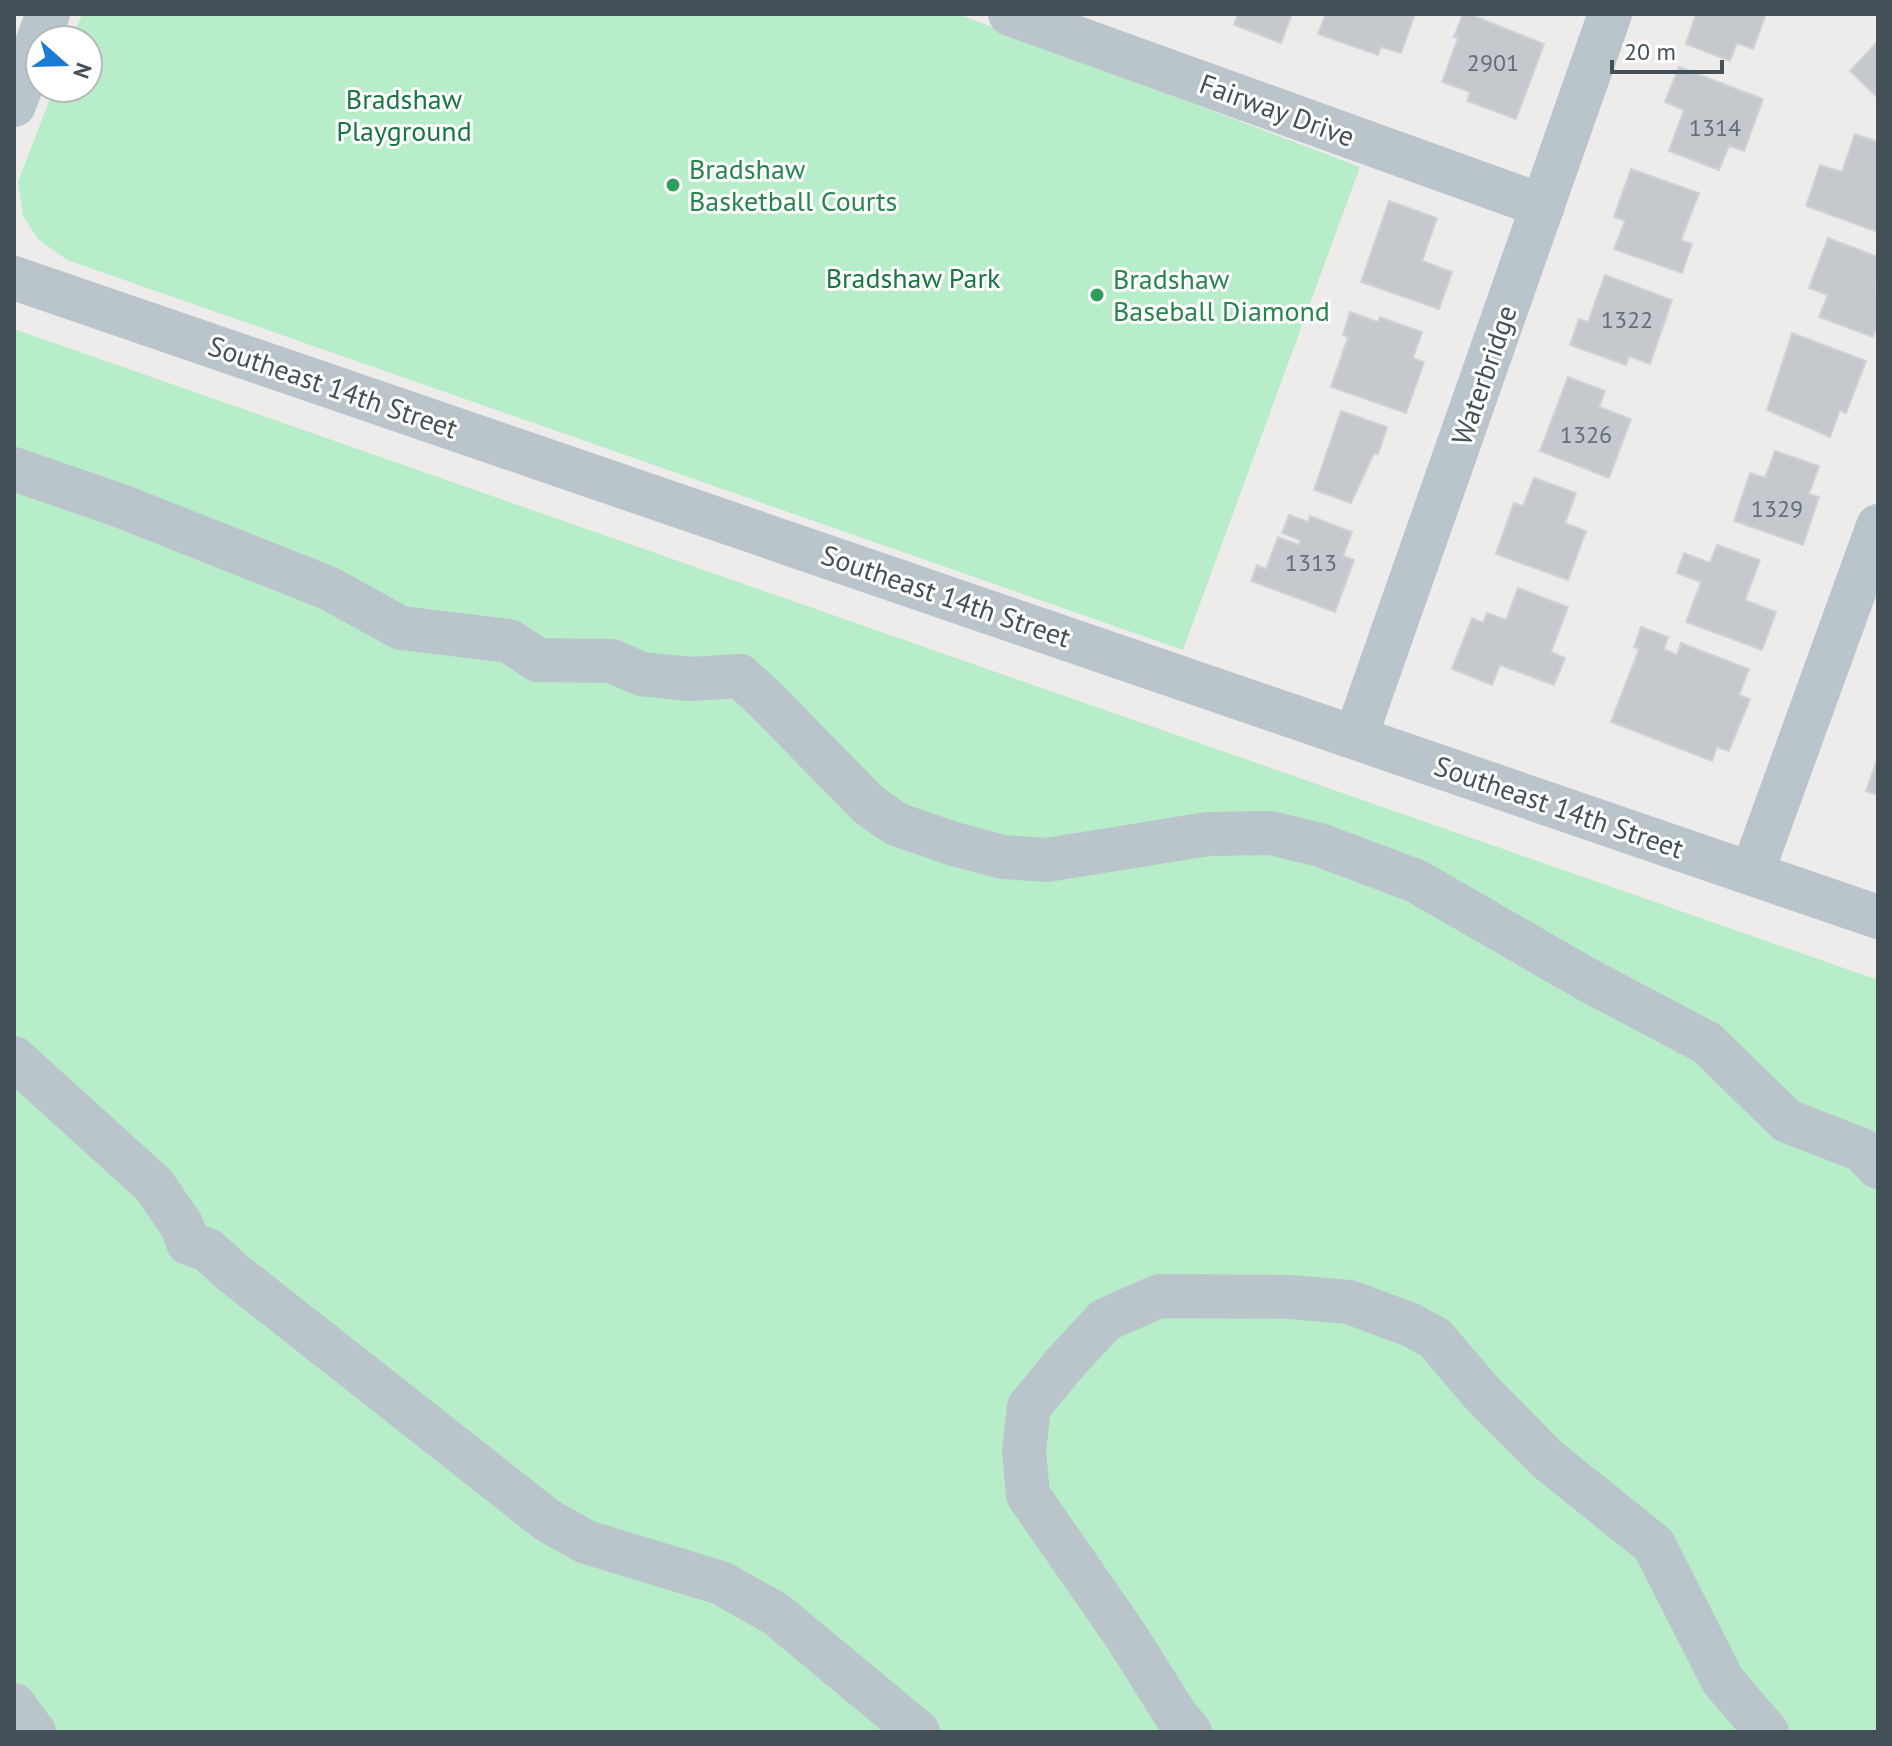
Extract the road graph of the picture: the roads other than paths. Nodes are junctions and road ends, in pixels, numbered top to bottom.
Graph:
1 (48, 14) edge
2 (1010, 14) edge
3 (1610, 14) edge
4 (14, 105) edge
5 (1543, 206) junction
6 (14, 278) edge
7 (14, 469) edge
8 (1878, 526) edge
9 (1356, 736) junction
10 (1752, 873) junction
11 (1878, 917) edge
12 (14, 1058) edge
13 (1878, 1167) edge
14 (14, 1705) edge
15 (34, 1732) edge
16 (918, 1732) edge
17 (1190, 1732) edge
18 (1767, 1732) edge

1 - 4 street
2 - 5 street, Fairway Drive
3 - 5 street, Waterbridge
5 - 9 street, Waterbridge
6 - 9 street, Southeast 14th Street
7 - 13 street
8 - 10 street
9 - 10 street, Southeast 14th Street
10 - 11 street, Southeast 14th Street
12 - 16 street
14 - 15 street
17 - 18 street

